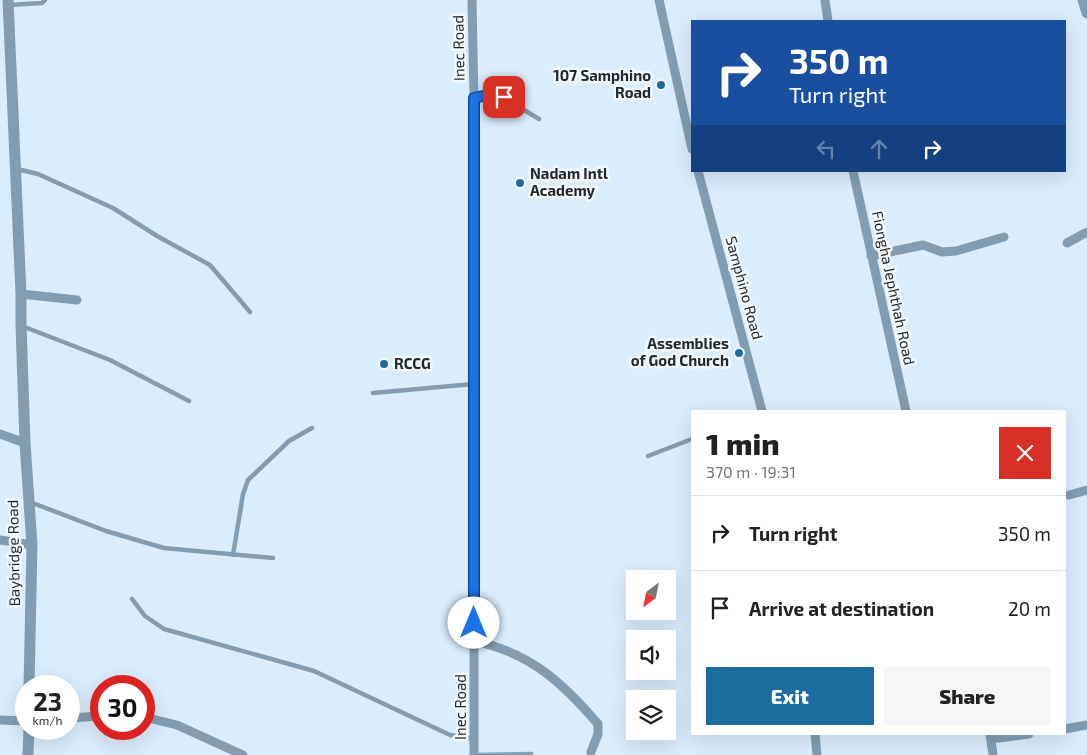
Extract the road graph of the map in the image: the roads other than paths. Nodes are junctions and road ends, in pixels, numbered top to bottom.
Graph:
1 (45, 0) edge
2 (472, 0) edge
3 (659, 0) edge
4 (824, 0) edge
5 (1083, 0) edge
6 (8, 3) edge
7 (1087, 13) edge
8 (828, 20) edge
9 (474, 98) junction
10 (539, 119) dead end
11 (691, 144) edge
12 (14, 168) junction
13 (698, 172) edge
14 (853, 172) edge
15 (1087, 232) edge
16 (1004, 236) dead end
17 (1067, 243) dead end
18 (871, 256) junction
19 (21, 294) junction
20 (77, 300) dead end
21 (250, 312) dead end
22 (21, 325) junction
23 (475, 384) junction
24 (373, 393) dead end
25 (188, 401) dead end
26 (762, 410) edge
27 (906, 410) edge
28 (312, 428) dead end
29 (0, 434) edge
30 (691, 439) edge
31 (25, 443) junction
32 (648, 456) dead end
33 (1087, 490) edge
34 (1069, 495) dead end
35 (29, 501) junction
36 (0, 540) edge
37 (32, 545) junction
38 (233, 554) junction
39 (273, 558) dead end
40 (132, 599) dead end
41 (474, 640) junction
42 (30, 675) edge
43 (155, 719) edge
44 (0, 720) edge
45 (15, 721) edge
46 (1087, 725) edge
47 (1066, 728) edge
48 (815, 735) edge
49 (1010, 735) edge
50 (991, 736) edge
51 (29, 740) edge
52 (475, 740) junction
53 (591, 752) dead end
54 (531, 754) edge
55 (28, 755) edge
56 (243, 755) edge
57 (475, 755) edge
58 (817, 755) edge
59 (993, 755) edge

1 - 6 lane
2 - 9 street, Inec Road
3 - 11 street
4 - 8 street
5 - 7 street
6 - 12 street, Baybridge Road
9 - 10 lane
9 - 23 street, Inec Road
12 - 19 street, Baybridge Road
12 - 21 lane
13 - 26 street, Samphino Road
14 - 18 street, Fiongha Jephthah Road
15 - 17 street
16 - 18 street
18 - 27 street, Fiongha Jephthah Road
19 - 20 street
19 - 22 street, Baybridge Road
22 - 25 lane
22 - 31 street, Baybridge Road
23 - 24 lane
23 - 41 street, Inec Road
28 - 38 lane
29 - 31 street
30 - 32 lane
31 - 35 street, Baybridge Road
33 - 34 street
35 - 37 street, Baybridge Road
35 - 38 lane
36 - 37 street
37 - 42 street, Baybridge Road
38 - 39 lane
40 - 52 lane
41 - 52 street, Inec Road
41 - 53 street
43 - 56 street
44 - 45 street
46 - 47 street
48 - 58 street
49 - 50 street
50 - 59 street
51 - 55 street
52 - 57 street, Inec Road
54 - 57 lane

